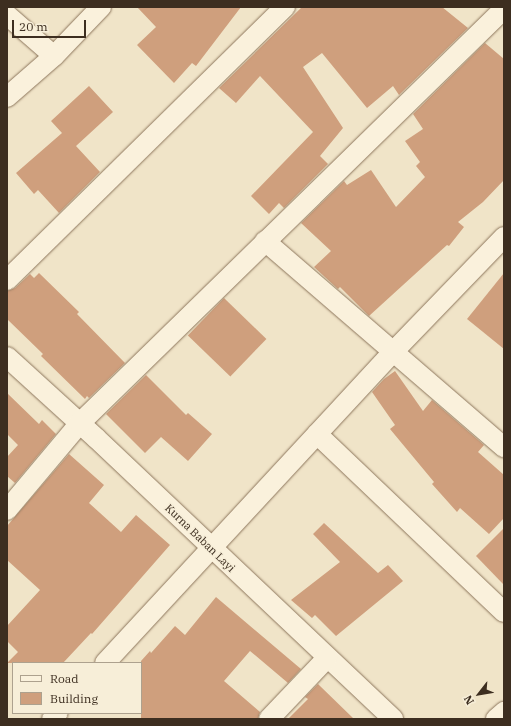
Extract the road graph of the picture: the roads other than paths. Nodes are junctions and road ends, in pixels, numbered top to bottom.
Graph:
1 (101, 7) edge
2 (284, 7) edge
3 (504, 10) edge
4 (7, 15) edge
5 (54, 56) junction
6 (7, 96) edge
7 (504, 237) edge
8 (265, 242) junction
9 (7, 280) edge
10 (393, 352) junction
11 (7, 357) edge
12 (80, 423) junction
13 (317, 434) junction
14 (504, 447) edge
15 (7, 510) edge
16 (212, 549) junction
17 (504, 612) edge
18 (327, 658) junction
19 (105, 662) edge
20 (504, 712) edge
21 (269, 719) edge
22 (393, 719) edge
23 (496, 719) edge

1 - 5 street
2 - 9 street
3 - 8 street
4 - 5 street
5 - 6 street
7 - 10 street
8 - 10 street
8 - 12 street
10 - 13 street
10 - 14 street
11 - 12 street, Kurna Baban Layi
12 - 15 street
12 - 16 street, Kurna Baban Layi
13 - 16 street
13 - 17 street
16 - 18 street, Kurna Baban Layi
16 - 19 street
18 - 21 street
18 - 22 street, Kurna Baban Layi
20 - 23 street

